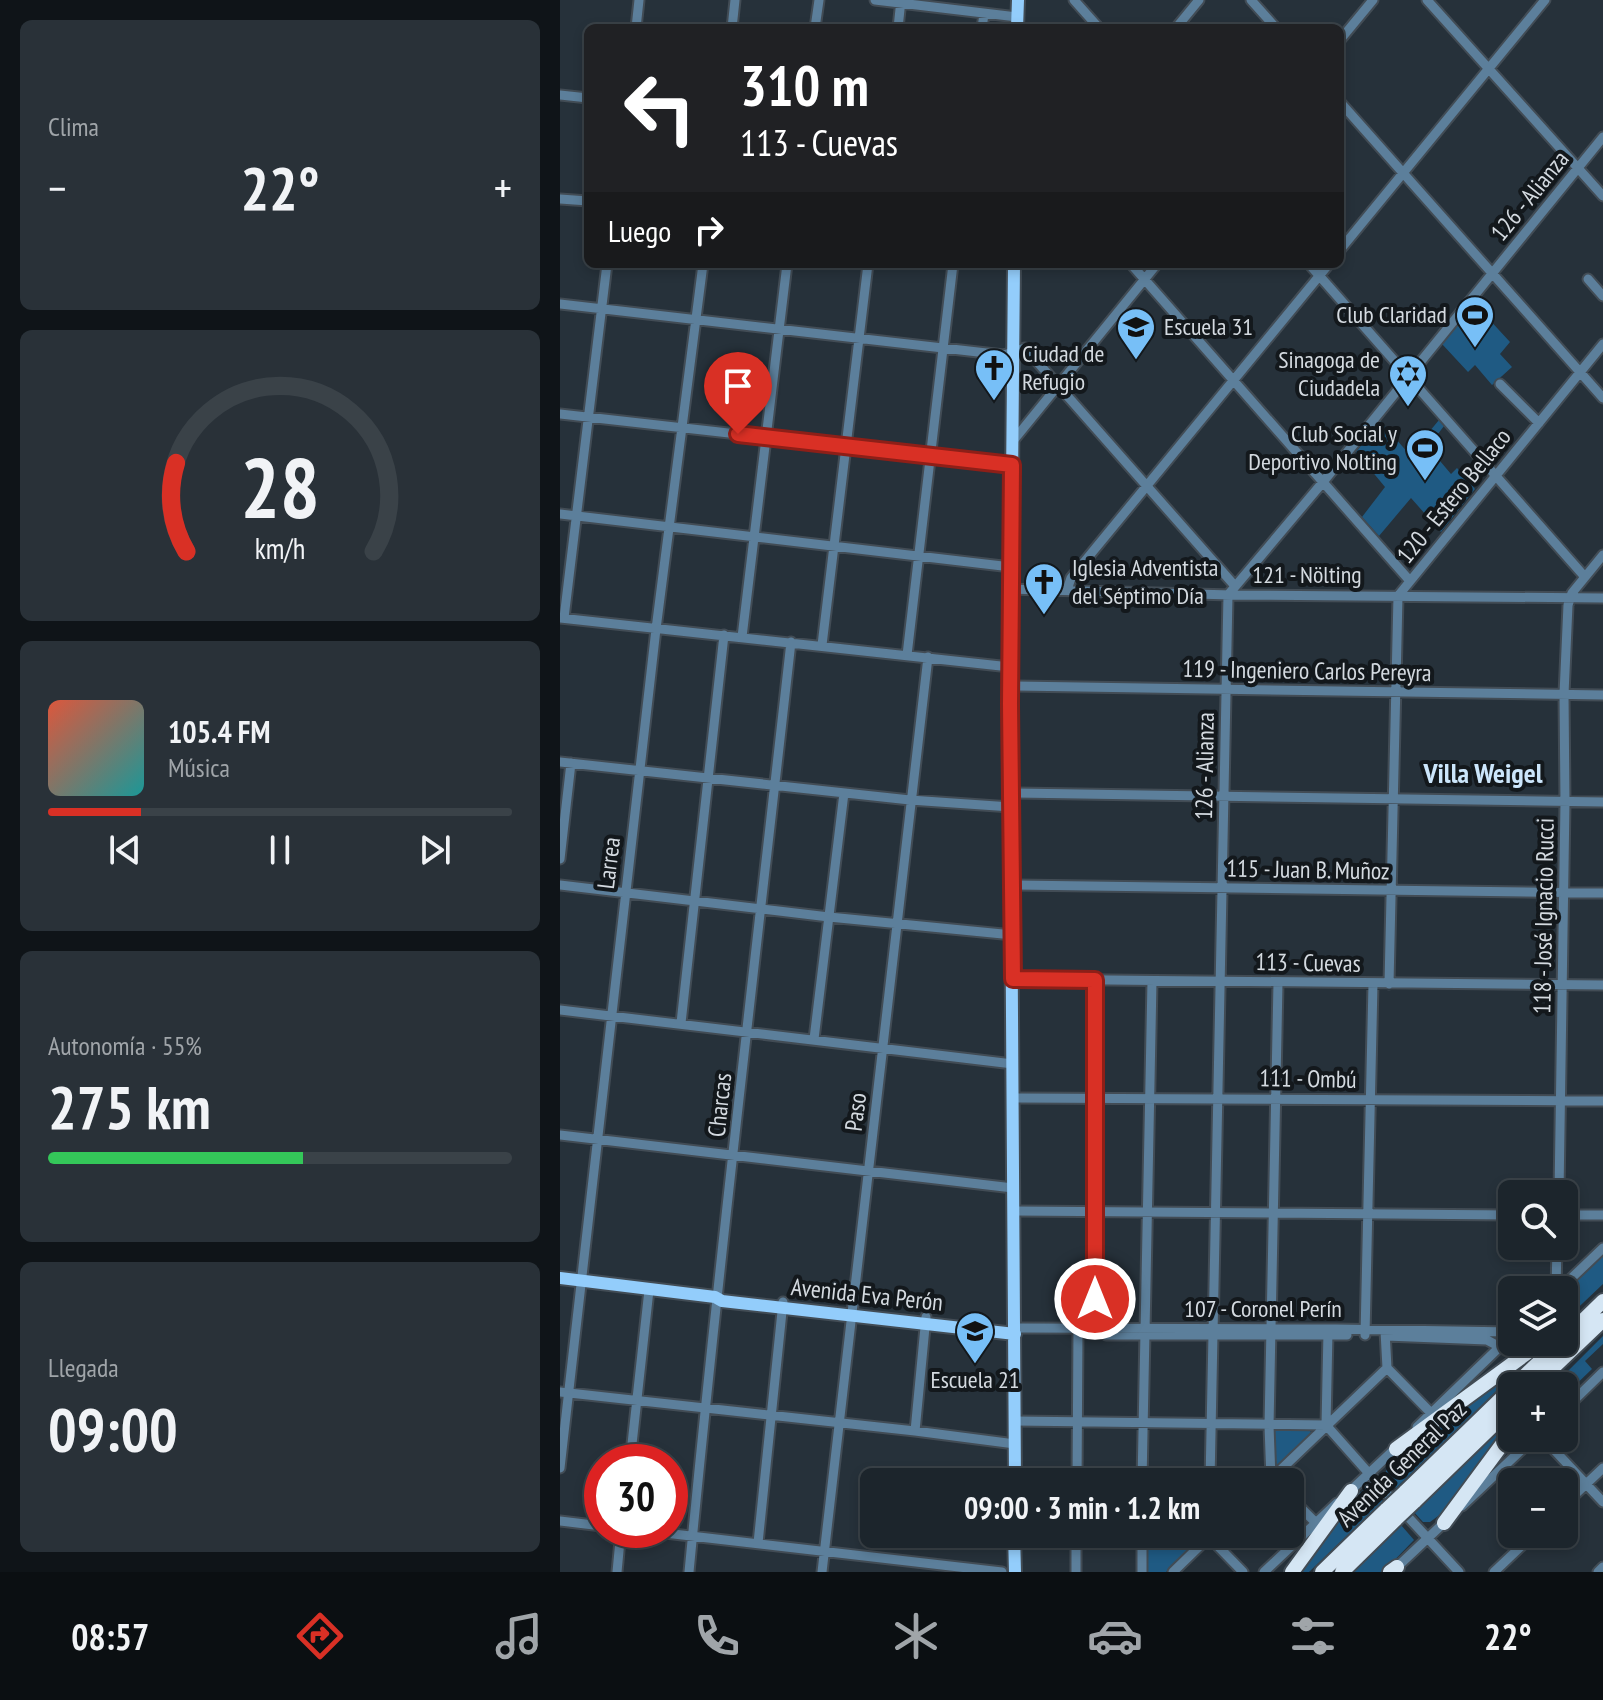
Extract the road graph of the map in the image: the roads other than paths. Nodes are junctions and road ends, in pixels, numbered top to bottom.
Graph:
1 (639, 0) edge
2 (735, 0) edge
3 (819, 0) edge
4 (875, 0) edge
5 (1018, 0) edge
6 (1074, 0) edge
7 (1199, 0) edge
8 (1251, 0) edge
9 (1373, 0) edge
10 (1427, 0) edge
11 (1545, 0) edge
12 (901, 2) edge
13 (984, 14) junction
14 (1017, 23) edge
15 (636, 24) edge
16 (732, 24) edge
17 (816, 24) edge
18 (898, 24) edge
19 (983, 24) edge
20 (1095, 24) edge
21 (1179, 24) edge
22 (1272, 24) edge
23 (1344, 35) edge
24 (1488, 70) junction
25 (560, 95) edge
26 (584, 98) edge
27 (1344, 107) edge
28 (1603, 137) edge
29 (1578, 169) junction
30 (1403, 174) junction
31 (1603, 196) edge
32 (560, 199) edge
33 (584, 201) edge
34 (1344, 245) edge
35 (607, 268) edge
36 (702, 268) edge
37 (786, 268) edge
38 (868, 268) edge
39 (952, 268) edge
40 (1014, 268) edge
41 (1135, 268) edge
42 (1154, 268) edge
43 (1312, 268) edge
44 (1326, 268) edge
45 (1493, 274) junction
46 (1319, 276) junction
47 (1145, 279) junction
48 (1588, 279) dead end
49 (1603, 296) edge
50 (560, 304) edge
51 (602, 308) junction
52 (695, 319) junction
53 (778, 329) junction
54 (859, 339) junction
55 (1603, 344) edge
56 (942, 348) junction
57 (1014, 352) junction
58 (1580, 372) junction
59 (1408, 378) junction
60 (1233, 380) junction
61 (1500, 384) dead end
62 (1059, 385) junction
63 (1603, 398) edge
64 (560, 414) edge
65 (589, 417) junction
66 (1539, 423) junction
67 (683, 427) junction
68 (765, 437) junction
69 (1013, 441) junction
70 (847, 448) junction
71 (930, 457) junction
72 (1012, 465) junction
73 (1496, 477) junction
74 (1323, 482) junction
75 (1147, 485) junction
76 (560, 514) edge
77 (576, 516) junction
78 (670, 526) junction
79 (753, 537) junction
80 (833, 547) junction
81 (1603, 555) edge
82 (919, 557) junction
83 (1011, 567) junction
84 (1585, 577) junction
85 (1410, 581) junction
86 (1235, 586) junction
87 (1011, 589) junction
88 (1067, 590) junction
89 (1228, 595) junction
90 (1398, 596) junction
91 (1569, 598) junction
92 (1603, 598) edge
93 (562, 618) edge
94 (656, 629) junction
95 (724, 635) junction
96 (742, 637) junction
97 (791, 642) junction
98 (822, 645) junction
99 (907, 655) junction
100 (928, 657) junction
101 (1010, 667) junction
102 (1010, 686) junction
103 (1226, 690) junction
104 (1395, 693) junction
105 (1564, 694) junction
106 (1603, 695) edge
107 (560, 762) edge
108 (571, 763) junction
109 (640, 770) junction
110 (708, 778) junction
111 (775, 786) junction
112 (844, 793) junction
113 (1011, 793) junction
114 (1224, 797) junction
115 (910, 800) junction
116 (1393, 800) junction
117 (1565, 802) junction
118 (1603, 802) edge
119 (1011, 807) junction
120 (560, 859) edge
121 (560, 885) edge
122 (1012, 885) junction
123 (1223, 888) junction
124 (1392, 892) junction
125 (1564, 892) junction
126 (625, 893) junction
127 (1603, 893) edge
128 (694, 901) junction
129 (761, 909) junction
130 (829, 917) junction
131 (897, 924) junction
132 (1013, 935) junction
133 (1013, 979) junction
134 (1095, 980) junction
135 (1152, 981) junction
136 (1221, 981) junction
137 (1278, 983) junction
138 (1373, 984) junction
139 (1389, 984) junction
140 (1563, 985) junction
141 (1603, 985) edge
142 (560, 1010) edge
143 (612, 1016) junction
144 (681, 1023) junction
145 (748, 1031) junction
146 (814, 1039) junction
147 (884, 1047) junction
148 (1013, 1064) junction
149 (1150, 1097) junction
150 (1013, 1098) junction
151 (1095, 1098) junction
152 (1219, 1098) junction
153 (1275, 1098) junction
154 (1371, 1099) junction
155 (1561, 1101) junction
156 (1603, 1101) edge
157 (560, 1135) edge
158 (597, 1140) junction
159 (734, 1157) junction
160 (868, 1172) junction
161 (1559, 1180) edge
162 (1013, 1188) junction
163 (1094, 1210) junction
164 (1014, 1211) junction
165 (1147, 1212) junction
166 (1215, 1214) junction
167 (1274, 1214) junction
168 (1368, 1215) junction
169 (1498, 1215) edge
170 (1578, 1215) edge
171 (1603, 1215) edge
172 (1603, 1248) edge
173 (1573, 1276) edge
174 (560, 1278) edge
175 (581, 1281) junction
176 (649, 1290) junction
177 (715, 1297) junction
178 (1603, 1301) edge
179 (783, 1305) junction
180 (851, 1312) junction
181 (1578, 1316) edge
182 (926, 1320) junction
183 (1603, 1320) edge
184 (1578, 1325) edge
185 (1095, 1329) junction
186 (1015, 1331) junction
187 (1078, 1331) junction
188 (1328, 1332) junction
189 (1366, 1332) junction
190 (1385, 1332) junction
191 (1144, 1333) junction
192 (1211, 1333) junction
193 (1271, 1333) junction
194 (1498, 1334) edge
195 (1498, 1346) edge
196 (1498, 1349) edge
197 (1523, 1356) edge
198 (1545, 1356) edge
199 (1387, 1368) junction
200 (1529, 1372) edge
201 (1549, 1372) edge
202 (1560, 1372) edge
203 (1603, 1372) edge
204 (564, 1393) edge
205 (1578, 1396) edge
206 (637, 1401) junction
207 (1498, 1403) edge
208 (705, 1409) junction
209 (1431, 1413) junction
210 (772, 1417) junction
211 (1498, 1419) edge
212 (1015, 1421) junction
213 (1078, 1422) junction
214 (840, 1423) junction
215 (1143, 1424) junction
216 (1211, 1425) junction
217 (1326, 1425) junction
218 (1269, 1426) junction
219 (915, 1431) junction
220 (632, 1444) edge
221 (1015, 1444) junction
222 (1396, 1449) junction
223 (1498, 1450) edge
224 (1519, 1452) edge
225 (1556, 1452) edge
226 (560, 1468) edge
227 (1015, 1468) edge
228 (1077, 1468) edge
229 (1142, 1468) edge
230 (1210, 1468) edge
231 (1271, 1468) edge
232 (1284, 1468) edge
233 (1603, 1468) edge
234 (1369, 1474) junction
235 (1586, 1484) junction
236 (1351, 1491) joint
237 (1578, 1492) edge
238 (1409, 1497) junction
239 (1603, 1502) edge
240 (1395, 1510) junction
241 (1304, 1512) edge
242 (560, 1521) edge
243 (1444, 1523) junction
244 (584, 1524) edge
245 (1318, 1527) junction
246 (688, 1536) edge
247 (692, 1536) junction
248 (1427, 1539) junction
249 (758, 1543) junction
250 (619, 1548) edge
251 (1014, 1548) edge
252 (1076, 1548) edge
253 (1142, 1548) edge
254 (1197, 1548) edge
255 (1222, 1548) edge
256 (1519, 1548) edge
257 (824, 1551) junction
258 (1603, 1567) edge
259 (951, 1569) edge
260 (1393, 1570) edge
261 (617, 1572) edge
262 (689, 1572) edge
263 (822, 1572) edge
264 (1002, 1572) edge
265 (1015, 1572) edge
266 (1076, 1572) edge
267 (1142, 1572) edge
268 (1173, 1572) edge
269 (1243, 1572) edge
270 (1264, 1572) edge
271 (1292, 1572) edge
272 (1322, 1572) edge
273 (1342, 1572) edge
274 (1459, 1572) edge
275 (1494, 1572) edge
276 (1598, 1572) edge

1 - 15 street
2 - 16 street
3 - 17 street
4 - 12 street
5 - 14 main road
6 - 20 street
7 - 21 street
8 - 22 street
9 - 23 street
10 - 24 street
11 - 24 street
12 - 13 street
12 - 18 street
13 - 14 street
13 - 19 street
24 - 29 street
24 - 30 street
25 - 26 street
27 - 30 street
28 - 29 street, 126 - Alianza
29 - 31 street
29 - 45 street, 126 - Alianza
30 - 34 street
30 - 45 street
32 - 33 street
35 - 51 street
36 - 52 street, Larrea
37 - 53 street
38 - 54 street
39 - 56 street
40 - 57 main road
41 - 47 street
42 - 47 street
43 - 46 street
44 - 46 street
45 - 58 street
45 - 59 street, 126 - Alianza
46 - 59 street
46 - 60 street
47 - 60 street
47 - 62 street
48 - 49 street
50 - 51 street
51 - 52 street
51 - 65 street
52 - 53 street
52 - 67 street, Larrea
53 - 54 street
53 - 68 street
54 - 56 street
54 - 70 street
55 - 58 street, 120 - Estero Bellaco
56 - 57 street
56 - 71 street
57 - 62 street
57 - 69 main road
58 - 63 street
58 - 66 street, 120 - Estero Bellaco
59 - 73 street
59 - 74 street, 126 - Alianza
60 - 74 street
60 - 75 street
61 - 66 street
62 - 69 street
62 - 75 street
64 - 65 street
65 - 67 street
65 - 77 street
66 - 73 street, 120 - Estero Bellaco
67 - 68 street
67 - 78 street, Larrea
68 - 70 street
68 - 79 street
69 - 72 main road
70 - 71 street
70 - 80 street
71 - 72 street
71 - 82 street
72 - 83 main road
73 - 84 street
73 - 85 street, 120 - Estero Bellaco
74 - 85 street
74 - 86 street, 126 - Alianza
75 - 86 street
75 - 88 street
76 - 77 street
77 - 78 street
77 - 93 street
78 - 79 street
78 - 94 street, Larrea
79 - 80 street
79 - 96 street
80 - 82 street
80 - 98 street
81 - 84 street
82 - 83 street
82 - 99 street
83 - 87 main road
84 - 91 street
85 - 90 street, 120 - Estero Bellaco
86 - 89 street, 126 - Alianza
87 - 88 street, 121 - Nölting
87 - 101 main road
88 - 89 street, 121 - Nölting
89 - 90 street, 121 - Nölting
89 - 103 street, 126 - Alianza
90 - 91 street, 121 - Nölting
90 - 104 street, 120 - Estero Bellaco
91 - 92 street, 121 - Nölting
91 - 105 street, 118 - José Ignacio Rucci
93 - 94 street
94 - 95 street
94 - 109 street, Larrea
95 - 96 street
95 - 110 street
96 - 97 street
97 - 98 street
97 - 111 street, Charcas
98 - 99 street
99 - 100 street
100 - 101 street
100 - 115 street, Paso
101 - 102 main road
102 - 103 street, 119 - Ingeniero Carlos Pereyra
102 - 113 main road
103 - 104 street, 119 - Ingeniero Carlos Pereyra
103 - 114 street, 126 - Alianza
104 - 105 street, 119 - Ingeniero Carlos Pereyra
104 - 116 street, 120 - Estero Bellaco
105 - 106 street, 119 - Ingeniero Carlos Pereyra
105 - 117 street, 118 - José Ignacio Rucci
107 - 108 street
108 - 109 street
108 - 120 street
109 - 110 street
109 - 126 street, Larrea
110 - 111 street
110 - 128 street
111 - 112 street
111 - 129 street, Charcas
112 - 115 street
112 - 130 street
113 - 114 street
113 - 119 main road
114 - 116 street
114 - 123 street, 126 - Alianza
115 - 119 street
115 - 131 street, Paso
116 - 117 street
116 - 124 street, 120 - Estero Bellaco
117 - 118 street
117 - 125 street, 118 - José Ignacio Rucci
119 - 122 main road
121 - 126 street
122 - 123 street, 115 - Juan B. Muñoz
122 - 132 main road
123 - 124 street, 115 - Juan B. Muñoz
123 - 136 street, 126 - Alianza
124 - 125 street, 115 - Juan B. Muñoz
124 - 139 street, 120 - Estero Bellaco
125 - 127 street, 115 - Juan B. Muñoz
125 - 140 street, 118 - José Ignacio Rucci
126 - 128 street
126 - 143 street, Larrea
128 - 129 street
128 - 144 street
129 - 130 street
129 - 145 street, Charcas
130 - 131 street
130 - 146 street
131 - 132 street
131 - 147 street, Paso
132 - 133 main road
133 - 134 street, 113 - Cuevas
133 - 148 main road
134 - 135 street, 113 - Cuevas
134 - 151 street
135 - 136 street, 113 - Cuevas
135 - 149 street
136 - 137 street, 113 - Cuevas
136 - 152 street, 126 - Alianza
137 - 138 street, 113 - Cuevas
137 - 153 street
138 - 139 street, 113 - Cuevas
138 - 154 street
139 - 140 street, 113 - Cuevas
140 - 141 street, 113 - Cuevas
140 - 155 street, 118 - José Ignacio Rucci
142 - 143 street
143 - 144 street
143 - 158 street, Larrea
144 - 145 street
145 - 146 street
145 - 159 street, Charcas
146 - 147 street
147 - 148 street
147 - 160 street, Paso
148 - 150 main road
149 - 151 street, 111 - Ombú
149 - 152 street, 111 - Ombú
149 - 165 street
150 - 151 street, 111 - Ombú
150 - 162 main road
151 - 163 street
152 - 153 street, 111 - Ombú
152 - 166 street, 126 - Alianza
153 - 154 street, 111 - Ombú
153 - 167 street
154 - 155 street, 111 - Ombú
154 - 168 street
155 - 156 street, 111 - Ombú
155 - 161 street, 118 - José Ignacio Rucci
157 - 158 street
158 - 159 street
158 - 175 street, Larrea
159 - 160 street
159 - 177 street, Charcas
160 - 162 street
160 - 180 street, Paso
162 - 164 main road
163 - 164 street
163 - 165 street
163 - 185 street
164 - 186 main road
165 - 166 street
165 - 191 street
166 - 167 street
166 - 192 street, 126 - Alianza
167 - 168 street
167 - 193 street
168 - 169 street
168 - 189 street
170 - 171 street
172 - 173 street
174 - 175 main road, Avenida Eva Perón
175 - 176 main road, Avenida Eva Perón
175 - 204 street, Larrea
176 - 177 main road, Avenida Eva Perón
176 - 206 street
177 - 179 main road, Avenida Eva Perón
177 - 208 street, Charcas
178 - 181 highway
178 - 184 highway, Avenida General Paz
179 - 180 main road, Avenida Eva Perón
179 - 210 street
180 - 182 main road, Avenida Eva Perón
180 - 214 street, Paso
182 - 186 main road, Avenida Eva Perón
182 - 219 street
183 - 201 highway
183 - 202 highway
185 - 187 street, 107 - Coronel Perín
185 - 191 street, 107 - Coronel Perín
186 - 187 street, 107 - Coronel Perín
186 - 212 main road
187 - 191 street, 107 - Coronel Perín
187 - 213 street
188 - 189 street, 107 - Coronel Perín
188 - 193 street, 107 - Coronel Perín
188 - 217 street
189 - 190 street, 107 - Coronel Perín
190 - 194 street, 107 - Coronel Perín
190 - 195 street, 107 - Coronel Perín
190 - 199 street
191 - 192 street, 107 - Coronel Perín
191 - 215 street
192 - 193 street, 107 - Coronel Perín
192 - 216 street, 126 - Alianza
193 - 218 street
196 - 209 street
197 - 222 highway
198 - 200 highway, Avenida General Paz
199 - 209 street
199 - 217 street
203 - 205 street
204 - 206 street
204 - 226 street, Larrea
206 - 208 street
206 - 220 street
207 - 238 highway, Avenida General Paz
208 - 210 street
208 - 247 street, Charcas
209 - 222 street
210 - 214 street
210 - 249 street
211 - 238 highway, Avenida General Paz
212 - 213 street
212 - 221 main road
213 - 215 street
213 - 228 street
214 - 219 street
214 - 257 street, Paso
215 - 216 street
215 - 229 street
216 - 218 street
216 - 230 street, 126 - Alianza
217 - 218 street
217 - 232 street
217 - 234 street
218 - 231 street
219 - 221 street
221 - 227 main road
222 - 234 street
223 - 243 highway
224 - 243 street
225 - 235 street
233 - 235 street
234 - 236 street
234 - 240 street
235 - 237 street
235 - 239 street
236 - 245 highway
238 - 240 highway, Avenida General Paz, bridge
240 - 248 street
240 - 272 highway, Avenida General Paz
240 - 273 highway, Avenida General Paz
241 - 245 street
242 - 244 street
243 - 248 street
245 - 270 street
245 - 271 highway
246 - 247 street
247 - 249 street
247 - 262 street, Charcas
248 - 260 street
248 - 274 street
249 - 257 street
250 - 261 street
251 - 265 main road
252 - 266 street
253 - 267 street
254 - 268 street
255 - 269 street
256 - 275 street
257 - 259 street
257 - 263 street, Paso
258 - 276 street
259 - 264 street

